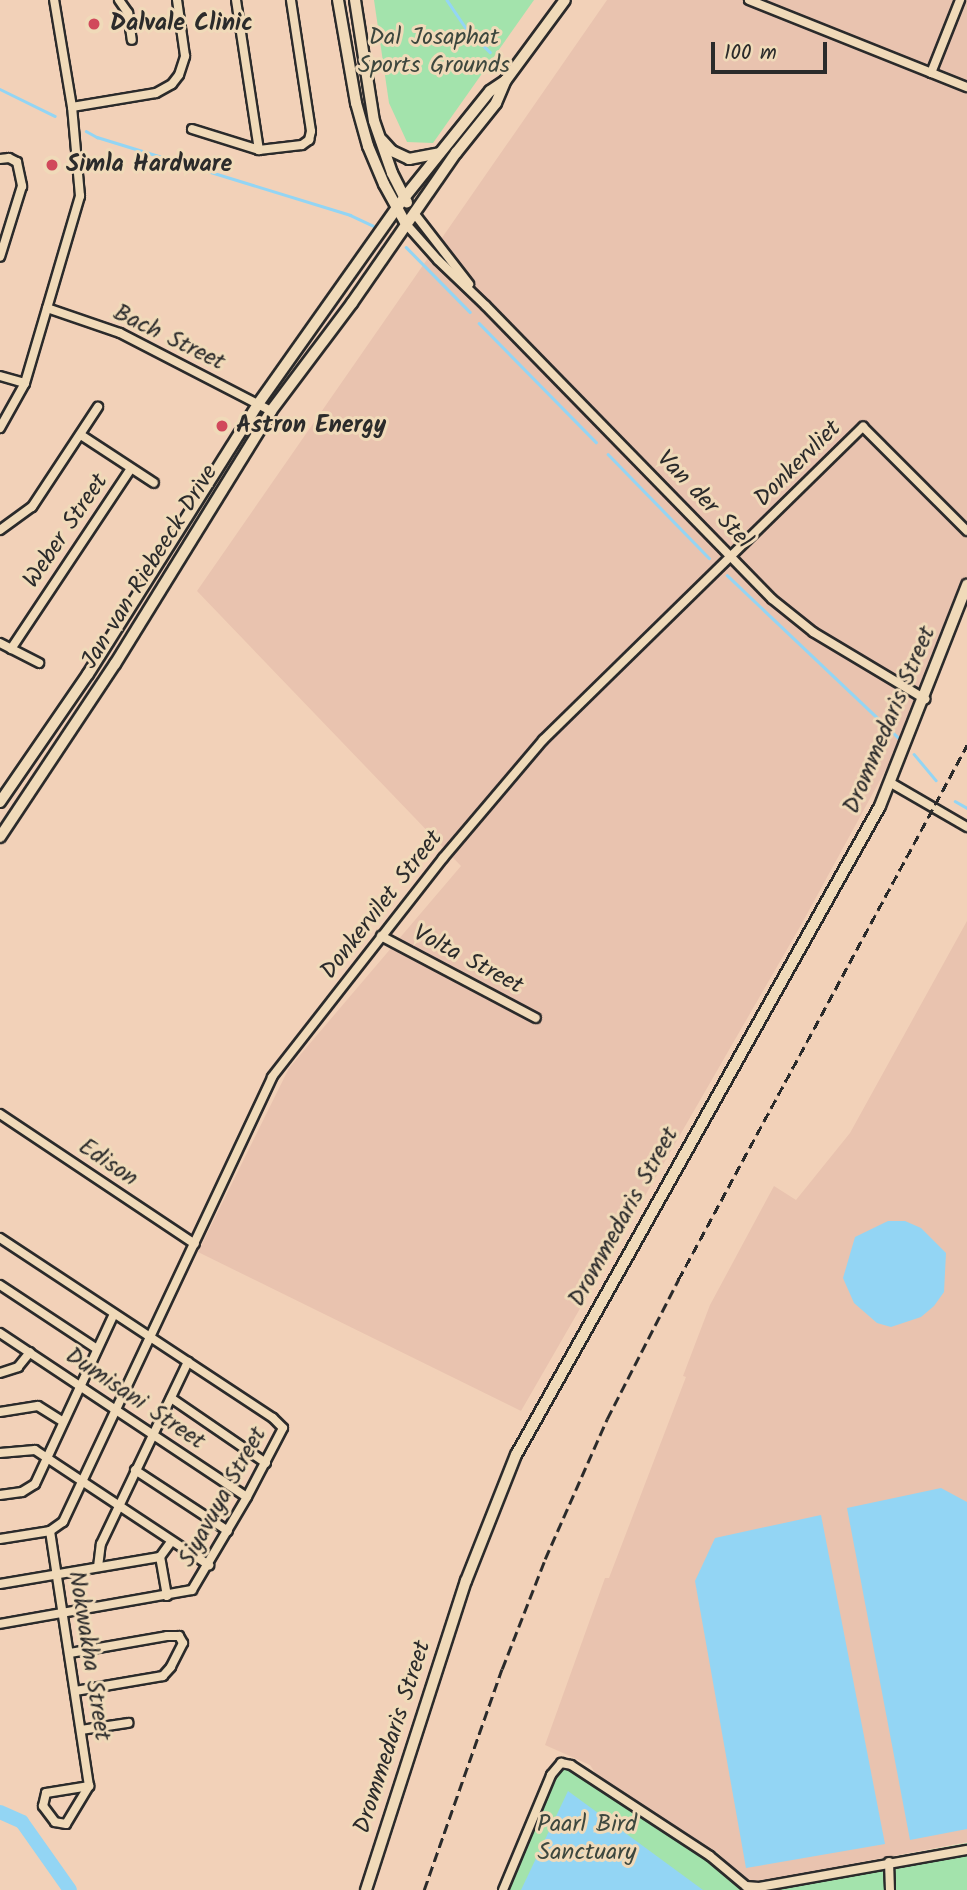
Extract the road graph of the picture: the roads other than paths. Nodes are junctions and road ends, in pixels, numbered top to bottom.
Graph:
1 (54, 0) edge
2 (119, 0) edge
3 (177, 0) edge
4 (236, 0) edge
5 (291, 0) edge
6 (338, 0) edge
7 (355, 0) edge
8 (565, 0) edge
9 (748, 0) edge
10 (960, 0) edge
11 (132, 40) dead end
12 (932, 73) junction
13 (506, 80) junction
14 (967, 87) edge
15 (72, 107) junction
16 (192, 129) dead end
17 (378, 135) junction
18 (259, 150) junction
19 (440, 152) junction
20 (5, 159) edge
21 (384, 184) junction
22 (404, 198) junction
23 (397, 208) junction
24 (414, 213) junction
25 (385, 223) junction
26 (406, 224) junction
27 (0, 257) edge
28 (479, 298) junction
29 (47, 308) junction
30 (0, 376) edge
31 (25, 383) junction
32 (258, 404) junction
33 (98, 407) dead end
34 (271, 411) junction
35 (0, 428) edge
36 (81, 435) junction
37 (130, 470) junction
38 (154, 483) dead end
39 (0, 530) edge
40 (967, 531) edge
41 (730, 557) junction
42 (967, 585) edge
43 (0, 643) edge
44 (10, 649) junction
45 (40, 663) dead end
46 (925, 699) junction
47 (891, 783) junction
48 (0, 802) edge
49 (967, 827) edge
50 (0, 837) edge
51 (381, 936) junction
52 (536, 1018) dead end
53 (0, 1114) edge
54 (0, 1237) edge
55 (195, 1244) junction
56 (0, 1286) edge
57 (114, 1314) junction
58 (0, 1333) edge
59 (151, 1339) junction
60 (97, 1349) junction
61 (30, 1352) junction
62 (188, 1362) junction
63 (0, 1373) edge
64 (80, 1385) junction
65 (171, 1398) junction
66 (116, 1410) junction
67 (0, 1412) edge
68 (62, 1421) junction
69 (153, 1434) junction
70 (0, 1453) edge
71 (46, 1458) junction
72 (267, 1463) junction
73 (135, 1470) junction
74 (82, 1482) junction
75 (0, 1495) edge
76 (247, 1497) junction
77 (118, 1506) junction
78 (50, 1531) junction
79 (228, 1531) junction
80 (0, 1539) edge
81 (171, 1542) junction
82 (160, 1557) junction
83 (209, 1565) junction
84 (98, 1567) junction
85 (58, 1574) junction
86 (0, 1584) edge
87 (167, 1596) junction
88 (64, 1614) junction
89 (0, 1624) edge
90 (70, 1653) junction
91 (75, 1691) junction
92 (128, 1723) dead end
93 (81, 1730) junction
94 (89, 1786) junction
95 (967, 1850) edge
96 (889, 1862) junction
97 (366, 1890) edge
98 (503, 1890) edge
99 (890, 1890) edge

1 - 15 street
2 - 11 street
3 - 15 street
4 - 18 street
5 - 18 street
6 - 21 main road, Van der Stel
7 - 17 main road, Van der Stel
8 - 13 main road, Jan van Riebeeck Drive
9 - 12 street
10 - 12 street
12 - 14 street
13 - 19 main road, Jan van Riebeeck Drive
13 - 24 main road, Jan van Riebeeck Drive
15 - 29 street
16 - 18 street
17 - 19 main road
17 - 22 main road, Van der Stel
19 - 22 main road, Jan van Riebeeck Drive
20 - 27 street
21 - 23 main road, Van der Stel
21 - 25 main road
22 - 23 main road, Jan van Riebeeck Drive
22 - 24 main road, Van der Stel
23 - 25 main road, Jan van Riebeeck Drive
23 - 26 main road, Van der Stel
24 - 26 main road, Jan van Riebeeck Drive
24 - 28 street, Van der Stel
25 - 32 main road, Jan van Riebeeck Drive
26 - 28 street, Van der Stel
26 - 34 main road, Jan van Riebeeck Drive
28 - 41 street, Van der Stel
29 - 31 street
29 - 32 street, Bach Street
30 - 31 street
31 - 35 street
32 - 34 street, Bach Street
32 - 48 main road, Jan van Riebeeck Drive
33 - 36 street
34 - 50 main road, Jan van Riebeeck Drive
36 - 37 street
36 - 39 street
37 - 38 street
37 - 44 street, Weber Street
40 - 41 street, Donkervliet
41 - 46 street, Van der Stel
41 - 51 street, Donkervilet Street
42 - 46 main road, Drommedaris Street
43 - 44 street
44 - 45 street
46 - 47 main road, Drommedaris Street
47 - 49 street
47 - 97 main road, Drommedaris Street
51 - 52 street, Volta Street
51 - 55 street, Donkervilet Street
53 - 55 street, Edison
54 - 57 street, Siyavuya Street
55 - 59 street, Donkervilet Street
56 - 60 street
57 - 59 street, Siyavuya Street
57 - 60 street
58 - 61 street, Dumisani Street
59 - 62 street, Siyavuya Street
59 - 66 street, Donkervilet Street
60 - 64 street
61 - 63 street
61 - 64 street, Dumisani Street
62 - 65 street
62 - 72 street, Siyavuya Street
64 - 66 street, Dumisani Street
64 - 68 street
65 - 69 street
65 - 72 street
66 - 69 street, Dumisani Street
66 - 74 street, Donkervilet Street
67 - 68 street
68 - 71 street
69 - 73 street
69 - 76 street, Dumisani Street
70 - 71 street
71 - 74 street
71 - 75 street
72 - 76 street, Siyavuya Street
73 - 77 street
73 - 79 street
74 - 77 street
74 - 78 street, Donkervilet Street
76 - 79 street, Siyavuya Street
77 - 81 street
77 - 84 street
78 - 80 street
78 - 85 street, Nokwakha Street
79 - 83 street, Siyavuya Street
81 - 82 street
81 - 83 street
82 - 84 street
82 - 87 street
83 - 87 street, Siyavuya Street
84 - 85 street
85 - 86 street
85 - 88 street, Nokwakha Street
87 - 88 street, Siyavuya Street
88 - 89 street, Siyavuya Street
88 - 90 street, Nokwakha Street
90 - 91 street, Nokwakha Street
90 - 91 street
91 - 93 street, Nokwakha Street
92 - 93 street
93 - 94 street, Nokwakha Street
94 - 94 street
95 - 96 street
96 - 98 street
96 - 99 street

